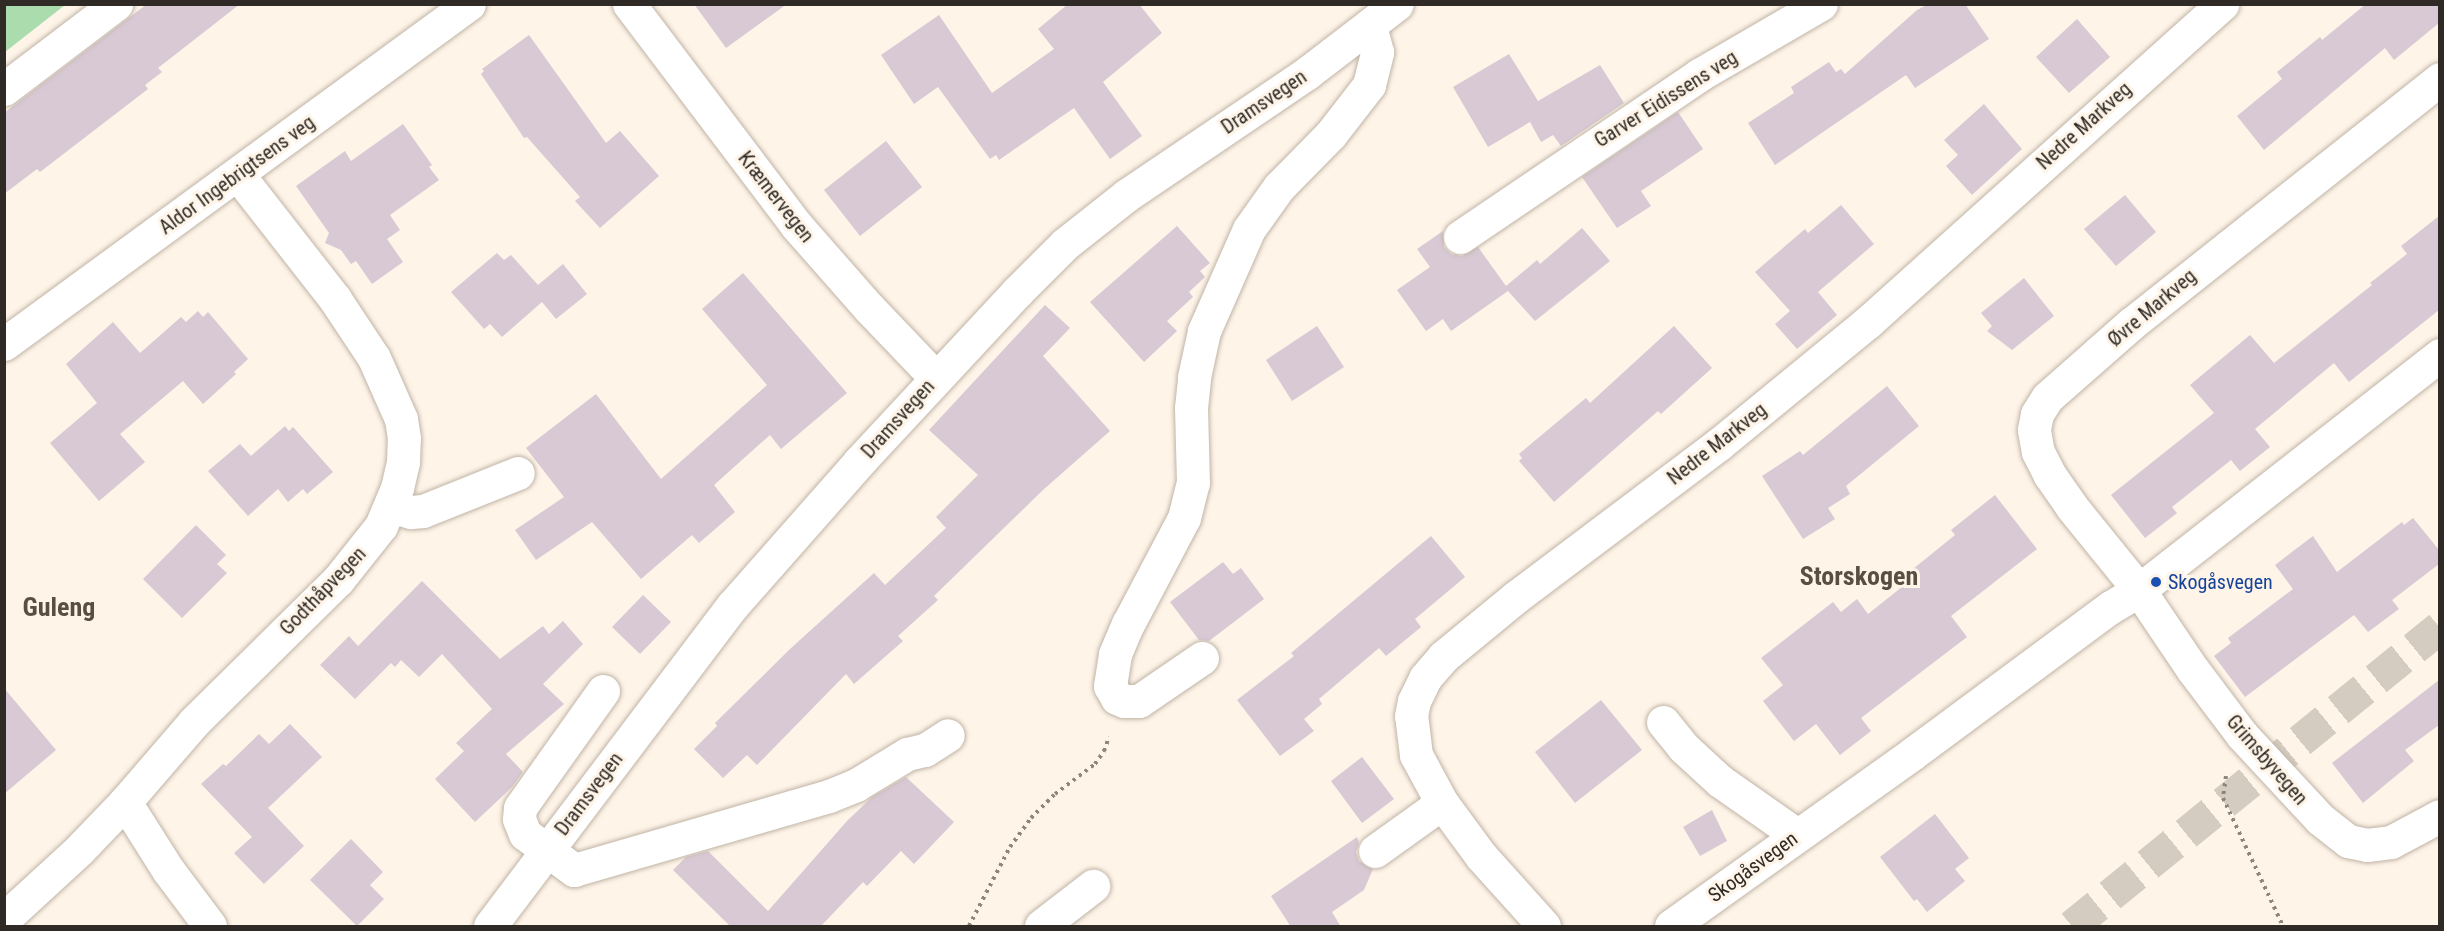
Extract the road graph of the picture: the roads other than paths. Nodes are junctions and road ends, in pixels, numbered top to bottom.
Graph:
1 (116, 4) edge
2 (469, 4) edge
3 (629, 4) edge
4 (1397, 4) edge
5 (1821, 4) edge
6 (2222, 4) edge
7 (1370, 26) junction
8 (2439, 79) edge
9 (4, 89) edge
10 (238, 175) junction
11 (1460, 237) dead end
12 (4, 344) edge
13 (2439, 355) edge
14 (936, 378) junction
15 (518, 473) dead end
16 (391, 506) junction
17 (2139, 590) junction
18 (1202, 658) dead end
19 (603, 691) dead end
20 (1663, 722) dead end
21 (948, 735) dead end
22 (125, 802) junction
23 (1442, 803) junction
24 (2439, 816) edge
25 (1797, 835) junction
26 (1375, 850) dead end
27 (547, 851) junction
28 (1093, 886) dead end
29 (4, 919) edge
30 (210, 927) edge
31 (490, 927) edge
32 (1041, 927) edge
33 (1544, 927) edge
34 (1671, 927) edge

1 - 9 street
2 - 10 street, Aldor Ingebrigtsens veg
3 - 14 street, Kræmervegen
4 - 7 street, Dramsvegen
5 - 11 street, Garver Eidissens veg
6 - 23 street, Nedre Markveg
7 - 14 street, Dramsvegen
7 - 18 street
8 - 17 street, Øvre Markveg
10 - 12 street, Aldor Ingebrigtsens veg
10 - 16 street, Godthåpvegen
13 - 17 street, Skogåsvegen
14 - 27 street, Dramsvegen
15 - 16 street
16 - 22 street, Godthåpvegen
17 - 24 street, Grimsbyvegen
17 - 25 street, Skogåsvegen
19 - 27 street
20 - 25 street
21 - 27 street
22 - 29 street, Godthåpvegen
22 - 30 street
23 - 26 street
23 - 33 street, Nedre Markveg
25 - 34 street, Skogåsvegen
27 - 31 street, Dramsvegen
28 - 32 street

